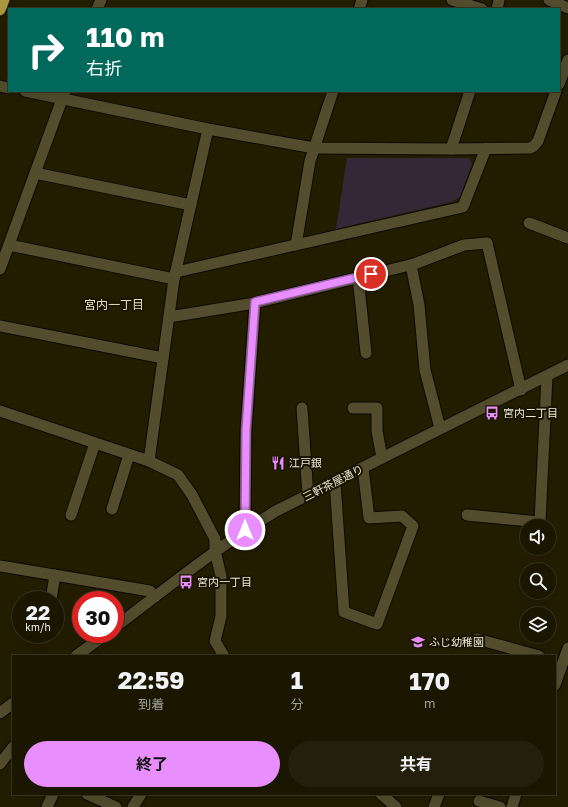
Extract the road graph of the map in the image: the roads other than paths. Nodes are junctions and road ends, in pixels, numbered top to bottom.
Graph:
1 (4, 0) edge
2 (452, 0) edge
3 (549, 0) edge
4 (479, 8) edge
5 (568, 8) edge
6 (0, 10) edge
7 (568, 60) edge
8 (560, 81) edge
9 (35, 92) edge
10 (333, 92) edge
11 (470, 92) edge
12 (556, 92) edge
13 (64, 95) edge
14 (208, 129) junction
15 (314, 148) junction
16 (486, 148) junction
17 (451, 149) junction
18 (35, 173) junction
19 (191, 205) junction
20 (528, 223) dead end
21 (568, 238) edge
22 (9, 245) junction
23 (296, 245) junction
24 (411, 265) junction
25 (0, 269) edge
26 (175, 275) junction
27 (358, 277) junction
28 (255, 302) junction
29 (169, 317) junction
30 (0, 326) edge
31 (366, 353) dead end
32 (163, 358) junction
33 (568, 365) edge
34 (547, 376) junction
35 (521, 390) junction
36 (302, 408) dead end
37 (353, 408) dead end
38 (0, 411) edge
39 (440, 428) junction
40 (95, 443) junction
41 (129, 454) junction
42 (382, 458) junction
43 (149, 461) junction
44 (363, 468) junction
45 (335, 482) junction
46 (308, 496) junction
47 (112, 509) dead end
48 (71, 515) dead end
49 (466, 515) dead end
50 (245, 530) junction
51 (215, 551) junction
52 (0, 566) edge
53 (55, 576) junction
54 (52, 591) edge
55 (155, 597) junction
56 (124, 620) edge
57 (477, 639) dead end
58 (94, 643) edge
59 (568, 648) edge
60 (77, 655) edge
61 (223, 655) edge
62 (535, 655) edge
63 (559, 661) edge
64 (556, 679) edge
65 (12, 704) edge
66 (0, 713) edge
67 (12, 749) edge
68 (6, 761) edge
69 (53, 795) edge
70 (89, 795) edge
71 (139, 795) edge
72 (383, 795) edge
73 (439, 795) edge
74 (516, 795) edge
75 (479, 801) dead end
76 (47, 807) edge
77 (116, 807) edge
78 (133, 807) edge
79 (396, 807) edge
80 (434, 807) edge
81 (500, 807) edge
82 (512, 807) edge

1 - 6 highway
2 - 4 street
3 - 5 street
7 - 8 street
9 - 13 street
10 - 15 street
11 - 17 street
12 - 16 street
13 - 14 street
13 - 18 street
14 - 15 street
14 - 19 street
15 - 17 street
15 - 23 street
16 - 17 street
16 - 23 street
18 - 19 street
18 - 22 street
19 - 26 street
20 - 21 street
22 - 25 street
22 - 26 street
23 - 26 street
24 - 27 street
24 - 35 street
24 - 39 street
26 - 29 street
27 - 28 street
27 - 31 street
28 - 29 street
28 - 50 street
29 - 32 street
30 - 32 street
32 - 43 street
33 - 34 street, 三軒茶屋通り
34 - 35 street, 三軒茶屋通り
34 - 49 street
35 - 39 street, 三軒茶屋通り
36 - 46 street
37 - 42 street
38 - 40 street
39 - 42 street, 三軒茶屋通り
40 - 41 street
40 - 48 street
41 - 43 street
41 - 47 street
42 - 44 street, 三軒茶屋通り
43 - 51 street
44 - 45 street, 三軒茶屋通り
44 - 45 street
45 - 46 street, 三軒茶屋通り
46 - 50 street, 三軒茶屋通り
50 - 51 street, 三軒茶屋通り
51 - 55 street, 三軒茶屋通り
51 - 61 street
52 - 53 street
53 - 54 street
53 - 55 street
55 - 56 street, 三軒茶屋通り
57 - 62 street
58 - 60 street
59 - 63 street
63 - 64 street
65 - 66 street
67 - 68 street
69 - 76 street
70 - 77 street
71 - 78 street
72 - 79 street
73 - 80 street
74 - 82 street
75 - 81 street

